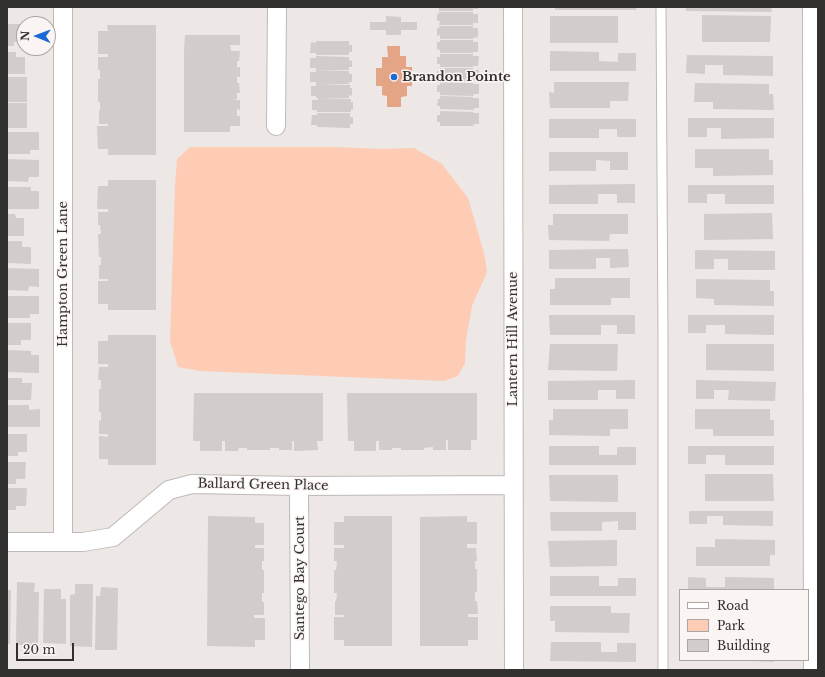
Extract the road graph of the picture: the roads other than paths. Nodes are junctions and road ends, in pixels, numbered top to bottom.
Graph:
1 (63, 7) edge
2 (277, 7) edge
3 (513, 7) edge
4 (661, 7) edge
5 (812, 7) edge
6 (276, 126) dead end
7 (513, 485) junction
8 (299, 486) junction
9 (7, 542) edge
10 (63, 542) junction
11 (300, 670) edge
12 (514, 670) edge
13 (663, 670) edge
14 (813, 670) edge

1 - 10 street, Hampton Green Lane
2 - 6 street
3 - 7 street, Lantern Hill Avenue
4 - 13 lane
5 - 14 street
7 - 8 street, Ballard Green Place
7 - 12 street, Lantern Hill Avenue
8 - 10 street, Ballard Green Place
8 - 11 street, Santego Bay Court
9 - 10 street, Ballard Green Place

